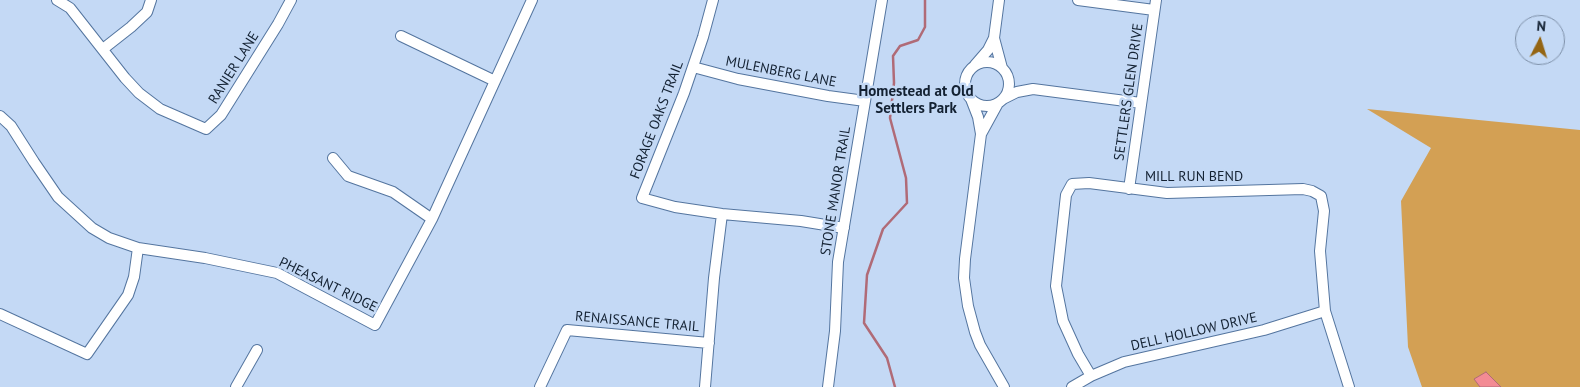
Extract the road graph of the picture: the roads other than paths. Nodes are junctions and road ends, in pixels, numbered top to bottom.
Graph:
1 (57, 0) edge
2 (151, 0) edge
3 (291, 0) edge
4 (532, 0) edge
5 (713, 0) edge
6 (882, 0) edge
7 (999, 0) edge
8 (1078, 0) edge
9 (1155, 5) edge
10 (401, 36) dead end
11 (994, 38) junction
12 (104, 49) junction
13 (693, 66) junction
14 (974, 66) junction
15 (1004, 70) junction
16 (495, 81) junction
17 (1033, 89) junction
18 (971, 100) junction
19 (865, 101) junction
20 (1001, 101) junction
21 (1141, 103) junction
22 (0, 116) edge
23 (982, 134) junction
24 (333, 158) dead end
25 (1129, 189) junction
26 (722, 214) junction
27 (432, 219) junction
28 (844, 228) junction
29 (138, 248) junction
30 (1325, 311) junction
31 (0, 314) edge
32 (709, 342) junction
33 (257, 350) dead end
34 (1091, 376) junction
35 (236, 387) edge
36 (540, 387) edge
37 (705, 387) edge
38 (828, 387) edge
39 (1004, 387) edge
40 (1072, 387) edge
41 (1349, 387) edge

1 - 12 street, RANIER LANE
2 - 12 street
3 - 12 street, RANIER LANE
4 - 16 street, PHEASANT RIDGE
5 - 13 street, FORAGE OAKS TRAIL
6 - 19 street, STONE MANOR TRAIL
7 - 11 street
8 - 9 street
9 - 21 street, SETTLERS GLEN DRIVE
10 - 16 street
11 - 14 street
11 - 15 street
13 - 19 street, MULENBERG LANE
13 - 26 street, FORAGE OAKS TRAIL
14 - 15 street
14 - 18 street
15 - 17 street
15 - 20 street
16 - 27 street, PHEASANT RIDGE
17 - 20 street
17 - 21 street
18 - 20 street
18 - 23 street
19 - 28 street, STONE MANOR TRAIL
20 - 23 street
21 - 25 street, SETTLERS GLEN DRIVE
22 - 29 street, PHEASANT RIDGE
23 - 39 street
24 - 27 street
25 - 30 street, MILL RUN BEND
25 - 34 street, MILL RUN BEND
26 - 28 street, FORAGE OAKS TRAIL
26 - 32 street
27 - 29 street, PHEASANT RIDGE
28 - 38 street, STONE MANOR TRAIL
29 - 31 street
30 - 34 street, DELL HOLLOW DRIVE
30 - 41 street, MILL RUN BEND
32 - 36 street, RENAISSANCE TRAIL
32 - 37 street
33 - 35 street
34 - 40 street, DELL HOLLOW DRIVE

